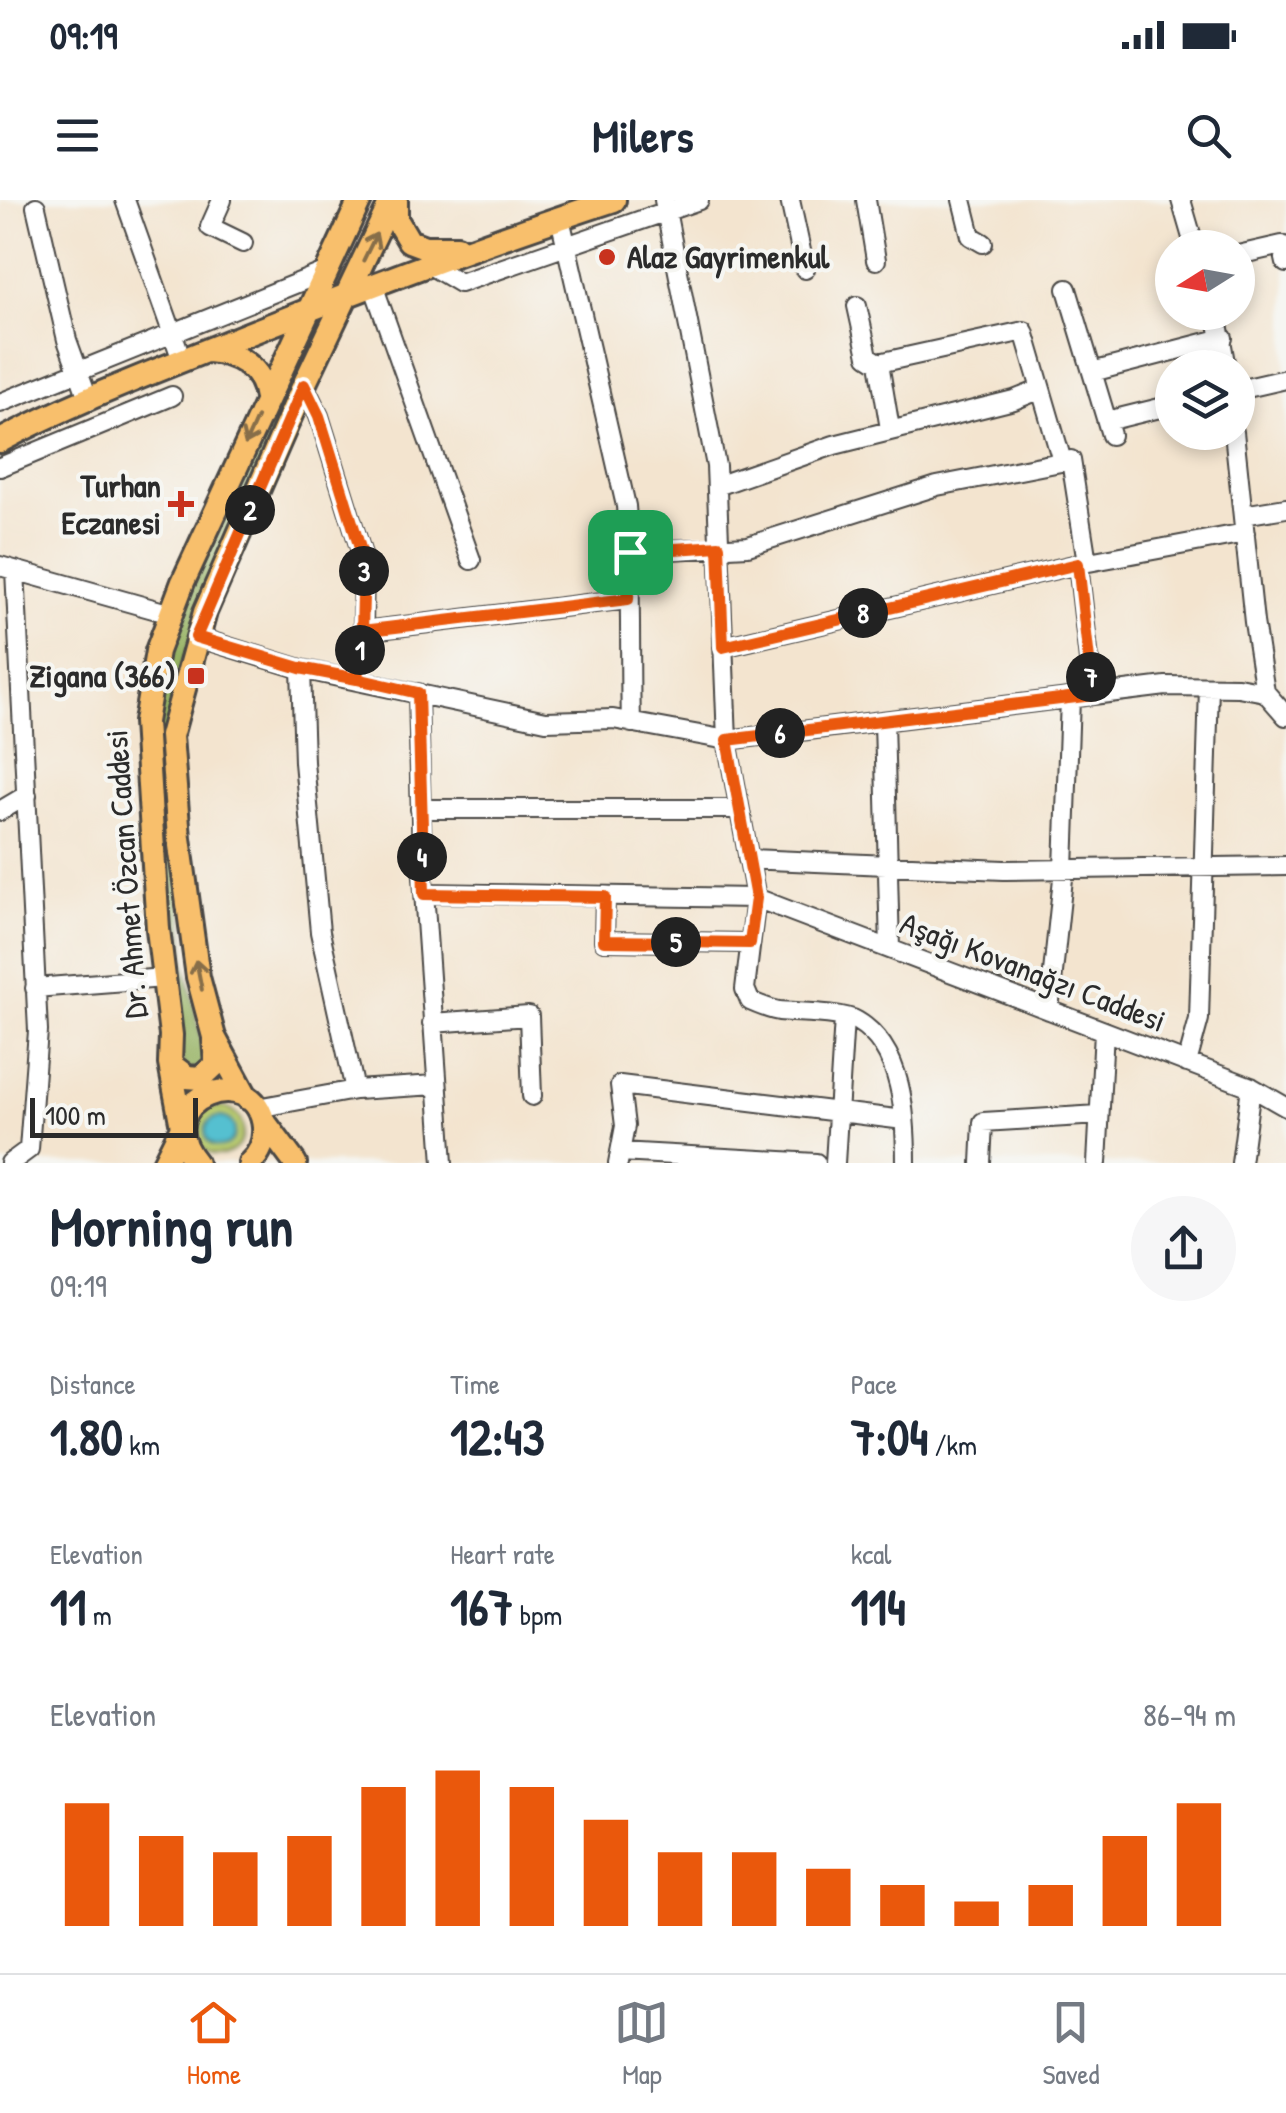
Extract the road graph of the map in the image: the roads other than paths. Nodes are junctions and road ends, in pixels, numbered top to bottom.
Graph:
1 (125, 200) edge
2 (222, 200) edge
3 (360, 200) edge
4 (394, 200) edge
5 (614, 200) edge
6 (699, 200) edge
7 (790, 200) edge
8 (866, 200) edge
9 (962, 200) edge
10 (1181, 200) edge
11 (665, 205) edge
12 (36, 207) dead end
13 (560, 218) junction
14 (1190, 230) edge
15 (243, 242) dead end
16 (982, 243) dead end
17 (568, 245) junction
18 (476, 248) junction
19 (1255, 252) edge
20 (876, 260) dead end
21 (1286, 263) edge
22 (428, 264) junction
23 (805, 269) dead end
24 (326, 271) junction
25 (373, 284) junction
26 (1067, 289) dead end
27 (347, 294) junction
28 (857, 306) dead end
29 (306, 310) junction
30 (1220, 330) edge
31 (172, 334) junction
32 (1222, 338) junction
33 (1224, 350) edge
34 (193, 356) junction
35 (880, 364) junction
36 (1092, 372) junction
37 (77, 373) junction
38 (1286, 379) edge
39 (304, 385) junction
40 (1255, 386) edge
41 (1038, 390) junction
42 (172, 396) dead end
43 (266, 398) junction
44 (89, 401) junction
45 (0, 404) edge
46 (1155, 411) edge
47 (890, 429) junction
48 (6, 437) edge
49 (1236, 450) edge
50 (1062, 462) junction
51 (0, 467) edge
52 (716, 486) junction
53 (1286, 508) edge
54 (1244, 524) junction
55 (719, 546) junction
56 (630, 552) junction
57 (472, 560) dead end
58 (1082, 563) junction
59 (8, 568) edge
60 (628, 599) junction
61 (171, 614) junction
62 (362, 631) junction
63 (196, 637) junction
64 (723, 647) junction
65 (300, 668) junction
66 (357, 679) junction
67 (1209, 686) junction
68 (1265, 692) junction
69 (418, 693) junction
70 (1093, 695) junction
71 (1070, 698) junction
72 (1286, 716) edge
73 (884, 721) junction
74 (631, 723) junction
75 (727, 740) junction
76 (26, 795) junction
77 (420, 809) junction
78 (738, 809) junction
79 (0, 811) edge
80 (748, 859) junction
81 (1286, 866) edge
82 (890, 868) junction
83 (1205, 868) junction
84 (1064, 869) junction
85 (424, 894) junction
86 (605, 897) junction
87 (756, 898) junction
88 (750, 943) junction
89 (890, 949) junction
90 (164, 978) junction
91 (35, 988) junction
92 (1049, 1010) junction
93 (844, 1018) junction
94 (432, 1023) junction
95 (1104, 1031) junction
96 (214, 1037) junction
97 (1187, 1063) junction
98 (170, 1064) junction
99 (436, 1085) junction
100 (1252, 1087) junction
101 (354, 1090) junction
102 (532, 1096) dead end
103 (1286, 1106) edge
104 (256, 1108) junction
105 (837, 1112) junction
106 (1100, 1115) junction
107 (904, 1120) junction
108 (182, 1127) junction
109 (619, 1157) edge
110 (10, 1163) edge
111 (164, 1163) edge
112 (196, 1163) edge
113 (250, 1163) edge
114 (295, 1163) edge
115 (443, 1163) edge
116 (816, 1163) edge
117 (835, 1163) edge
118 (906, 1163) edge
119 (981, 1163) edge
120 (1097, 1163) edge
121 (1241, 1163) edge

1 - 31 street
2 - 15 street
3 - 24 main road, Dr. Ahmet Özcan Caddesi
4 - 18 main road
27 -> 4 main road, Dr. Ahmet Özcan Caddesi
5 - 13 main road
6 - 11 street
7 - 23 street
8 - 20 street
9 - 16 street
10 - 14 street
11 - 17 street
11 - 52 street
12 - 37 street
13 - 17 street
13 - 18 main road
17 - 22 street
17 - 56 street
18 - 22 main road
19 - 21 street
22 - 25 main road
24 - 29 main road, Dr. Ahmet Özcan Caddesi
24 - 31 street
25 - 27 main road
25 - 57 street
26 - 36 street
27 - 29 main road
27 - 39 main road, Dr. Ahmet Özcan Caddesi
28 - 35 street
29 - 34 main road
29 - 43 main road, Dr. Ahmet Özcan Caddesi
30 - 32 street
31 - 34 street
31 - 37 street
32 - 33 street
32 - 36 street
34 - 43 main road
34 - 44 main road
35 - 41 street
35 - 47 street
36 - 46 street
37 - 44 street
37 - 45 street
38 - 40 street
39 - 62 street
39 - 63 main road, Dr. Ahmet Özcan Caddesi
41 - 47 street
41 - 50 street
42 - 51 street
43 -> 61 main road, Dr. Ahmet Özcan Caddesi
44 - 48 main road
45 - 48 street
47 - 52 street
49 - 54 street
50 - 55 street
50 - 58 street
52 - 55 street
53 - 54 street
54 - 58 street
54 - 68 street
55 - 56 street
55 - 64 street
56 - 60 street
58 - 64 street
58 - 70 street
59 - 61 street
59 - 76 street
60 - 62 street
60 - 74 street
61 - 90 main road, Dr. Ahmet Özcan Caddesi
62 - 66 street
63 - 65 street
96 -> 63 main road, Dr. Ahmet Özcan Caddesi
64 - 75 street
65 - 66 street
65 - 101 street
66 - 69 street
67 - 68 street
67 - 70 street
67 - 83 street
68 - 72 street
69 - 74 street
69 - 77 street
70 - 71 street
71 - 73 street
71 - 84 street
73 - 75 street
73 - 82 street
74 - 75 street
75 - 78 street
76 - 79 street
76 - 91 street
77 - 78 street
77 - 85 street
78 - 80 street
80 - 82 street
80 - 87 street
81 - 83 street
82 - 84 street
82 - 89 street
83 - 84 street
83 - 97 street
84 - 92 street
85 - 86 street
85 - 94 street
86 - 87 street
86 - 88 street
87 - 88 street
87 - 89 street, Aşağı Kovanağzı Caddesi
88 - 93 street
89 - 92 street, Aşağı Kovanağzı Caddesi
90 - 91 street
90 - 98 main road, Dr. Ahmet Özcan Caddesi
91 - 110 street
92 - 95 street, Aşağı Kovanağzı Caddesi
93 - 105 street
93 - 107 street
94 - 99 street
94 - 102 street
95 - 97 street, Aşağı Kovanağzı Caddesi
95 - 106 street
96 - 98 main road
96 - 104 main road, Dr. Ahmet Özcan Caddesi
97 - 100 street, Aşağı Kovanağzı Caddesi
98 - 108 main road, Dr. Ahmet Özcan Caddesi
99 - 101 street
99 - 115 street
100 - 103 street, Aşağı Kovanağzı Caddesi
100 - 121 street
101 - 104 street
104 - 108 main road
104 - 113 main road
104 - 114 main road, Dr. Ahmet Özcan Caddesi
105 - 107 street
105 - 109 street
105 - 117 street
106 - 119 street
106 - 120 street
107 - 118 street
108 - 111 main road
108 - 112 main road, Dr. Ahmet Özcan Caddesi
109 - 116 street

